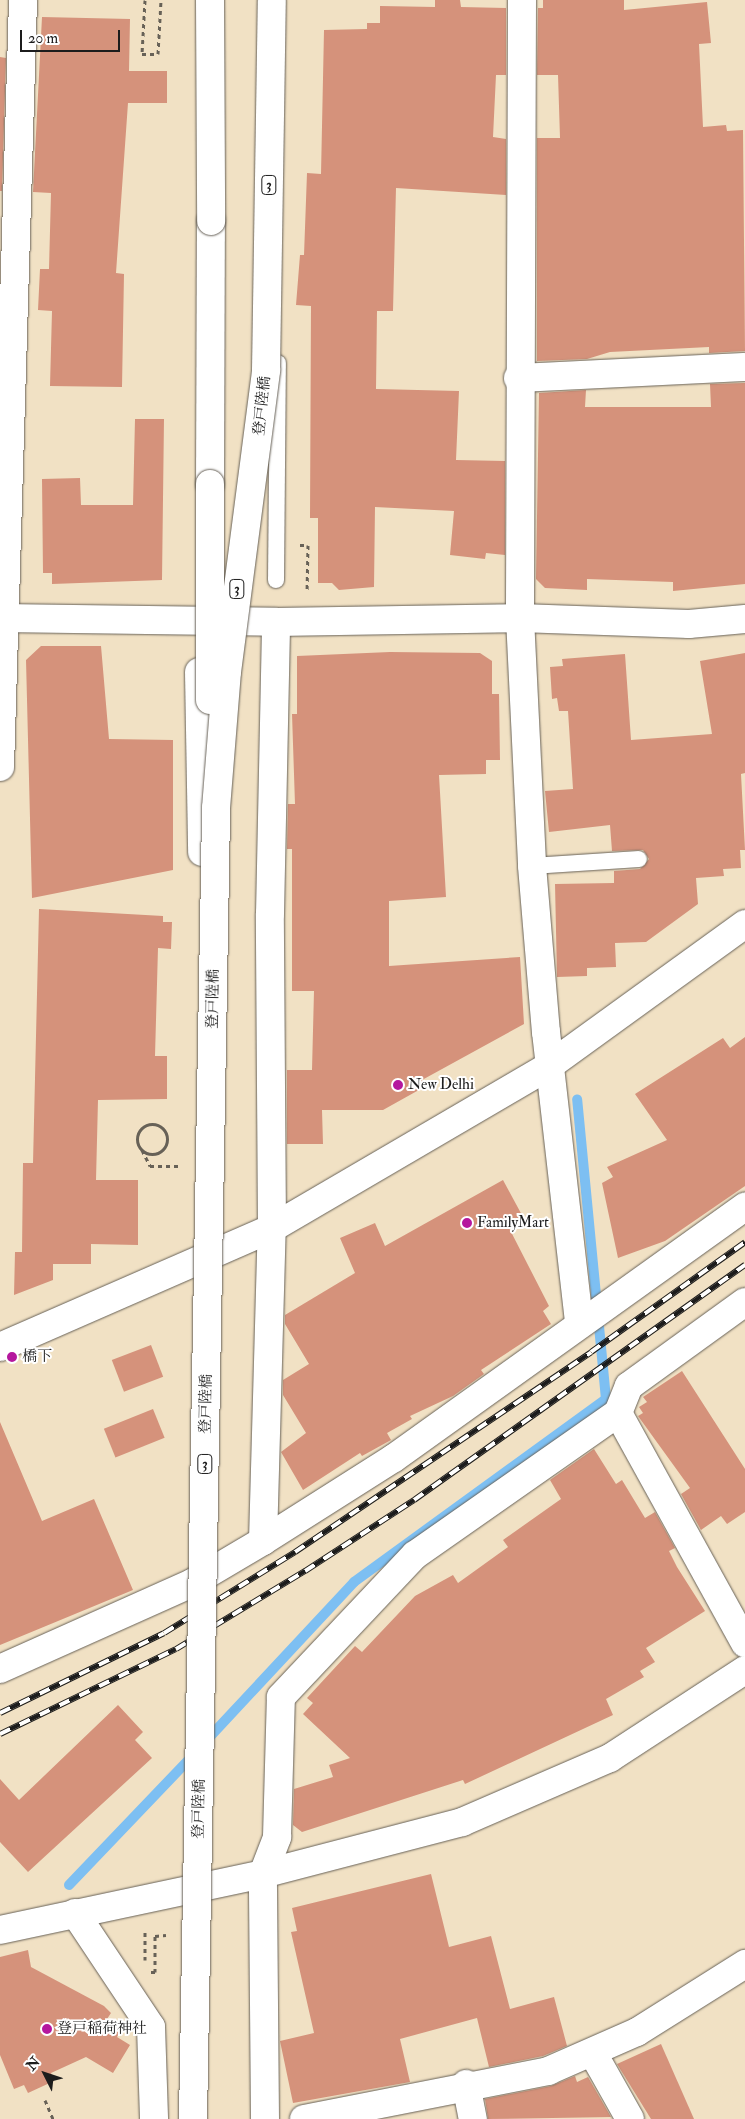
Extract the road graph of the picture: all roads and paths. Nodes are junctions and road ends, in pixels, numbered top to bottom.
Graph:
1 (23, 0) edge
2 (145, 0) edge
3 (161, 0) edge
4 (210, 0) edge
5 (272, 0) edge
6 (522, 0) edge
7 (281, 71) dead end
8 (745, 367) edge
9 (518, 378) junction
10 (7, 388) edge
11 (276, 580) dead end
12 (4, 618) edge
13 (276, 618) junction
14 (520, 618) junction
15 (745, 619) edge
16 (196, 622) junction
17 (0, 767) edge
18 (216, 808) junction
19 (639, 859) dead end
20 (532, 866) junction
21 (745, 924) edge
22 (549, 1066) junction
23 (141, 1149) junction
24 (181, 1165) dead end
25 (745, 1207) edge
26 (272, 1228) junction
27 (202, 1257) junction
28 (745, 1302) edge
29 (582, 1321) junction
30 (0, 1347) edge
31 (618, 1412) junction
32 (263, 1542) junction
33 (192, 1583) junction
34 (745, 1642) edge
35 (0, 1669) edge
36 (745, 1670) edge
37 (188, 1746) dead end
38 (263, 1874) junction
39 (202, 1884) junction
40 (75, 1913) junction
41 (146, 1928) dead end
42 (0, 1930) edge
43 (169, 1935) dead end
44 (145, 1963) dead end
45 (745, 1964) edge
46 (144, 1972) dead end
47 (594, 2055) junction
48 (466, 2084) junction
49 (45, 2100) dead end
50 (318, 2117) edge
51 (53, 2119) edge
52 (154, 2119) edge
53 (193, 2119) edge
54 (265, 2119) edge
55 (473, 2119) edge
56 (630, 2119) edge

1 - 10 street
2 - 3 path
4 - 18 street, 登戸陸橋 / 3, bridge
5 - 18 street, 登戸陸橋 / 3, bridge
6 - 9 street
7 - 11 lane
8 - 9 street
9 - 14 street
10 - 12 street
12 - 16 street
12 - 17 street
13 - 14 street
13 - 16 street
13 - 26 street
14 - 15 street
14 - 20 street
16 - 27 street
18 - 53 street, 登戸陸橋 / 3, bridge
19 - 20 lane
20 - 22 street
21 - 22 street
22 - 26 street
22 - 29 street
23 - 23 path
23 - 24 path
25 - 29 street
26 - 27 street
26 - 32 street
27 - 30 street
27 - 33 street
28 - 31 street
29 - 32 street
31 - 34 street
31 - 38 street
32 - 33 street
33 - 35 street
36 - 38 street
37 - 39 street
38 - 39 street
38 - 54 street
39 - 40 street
40 - 42 street
40 - 52 street
41 - 44 path
43 - 46 path
45 - 47 street
47 - 48 street
47 - 56 street
48 - 50 street
48 - 55 street
49 - 51 path

